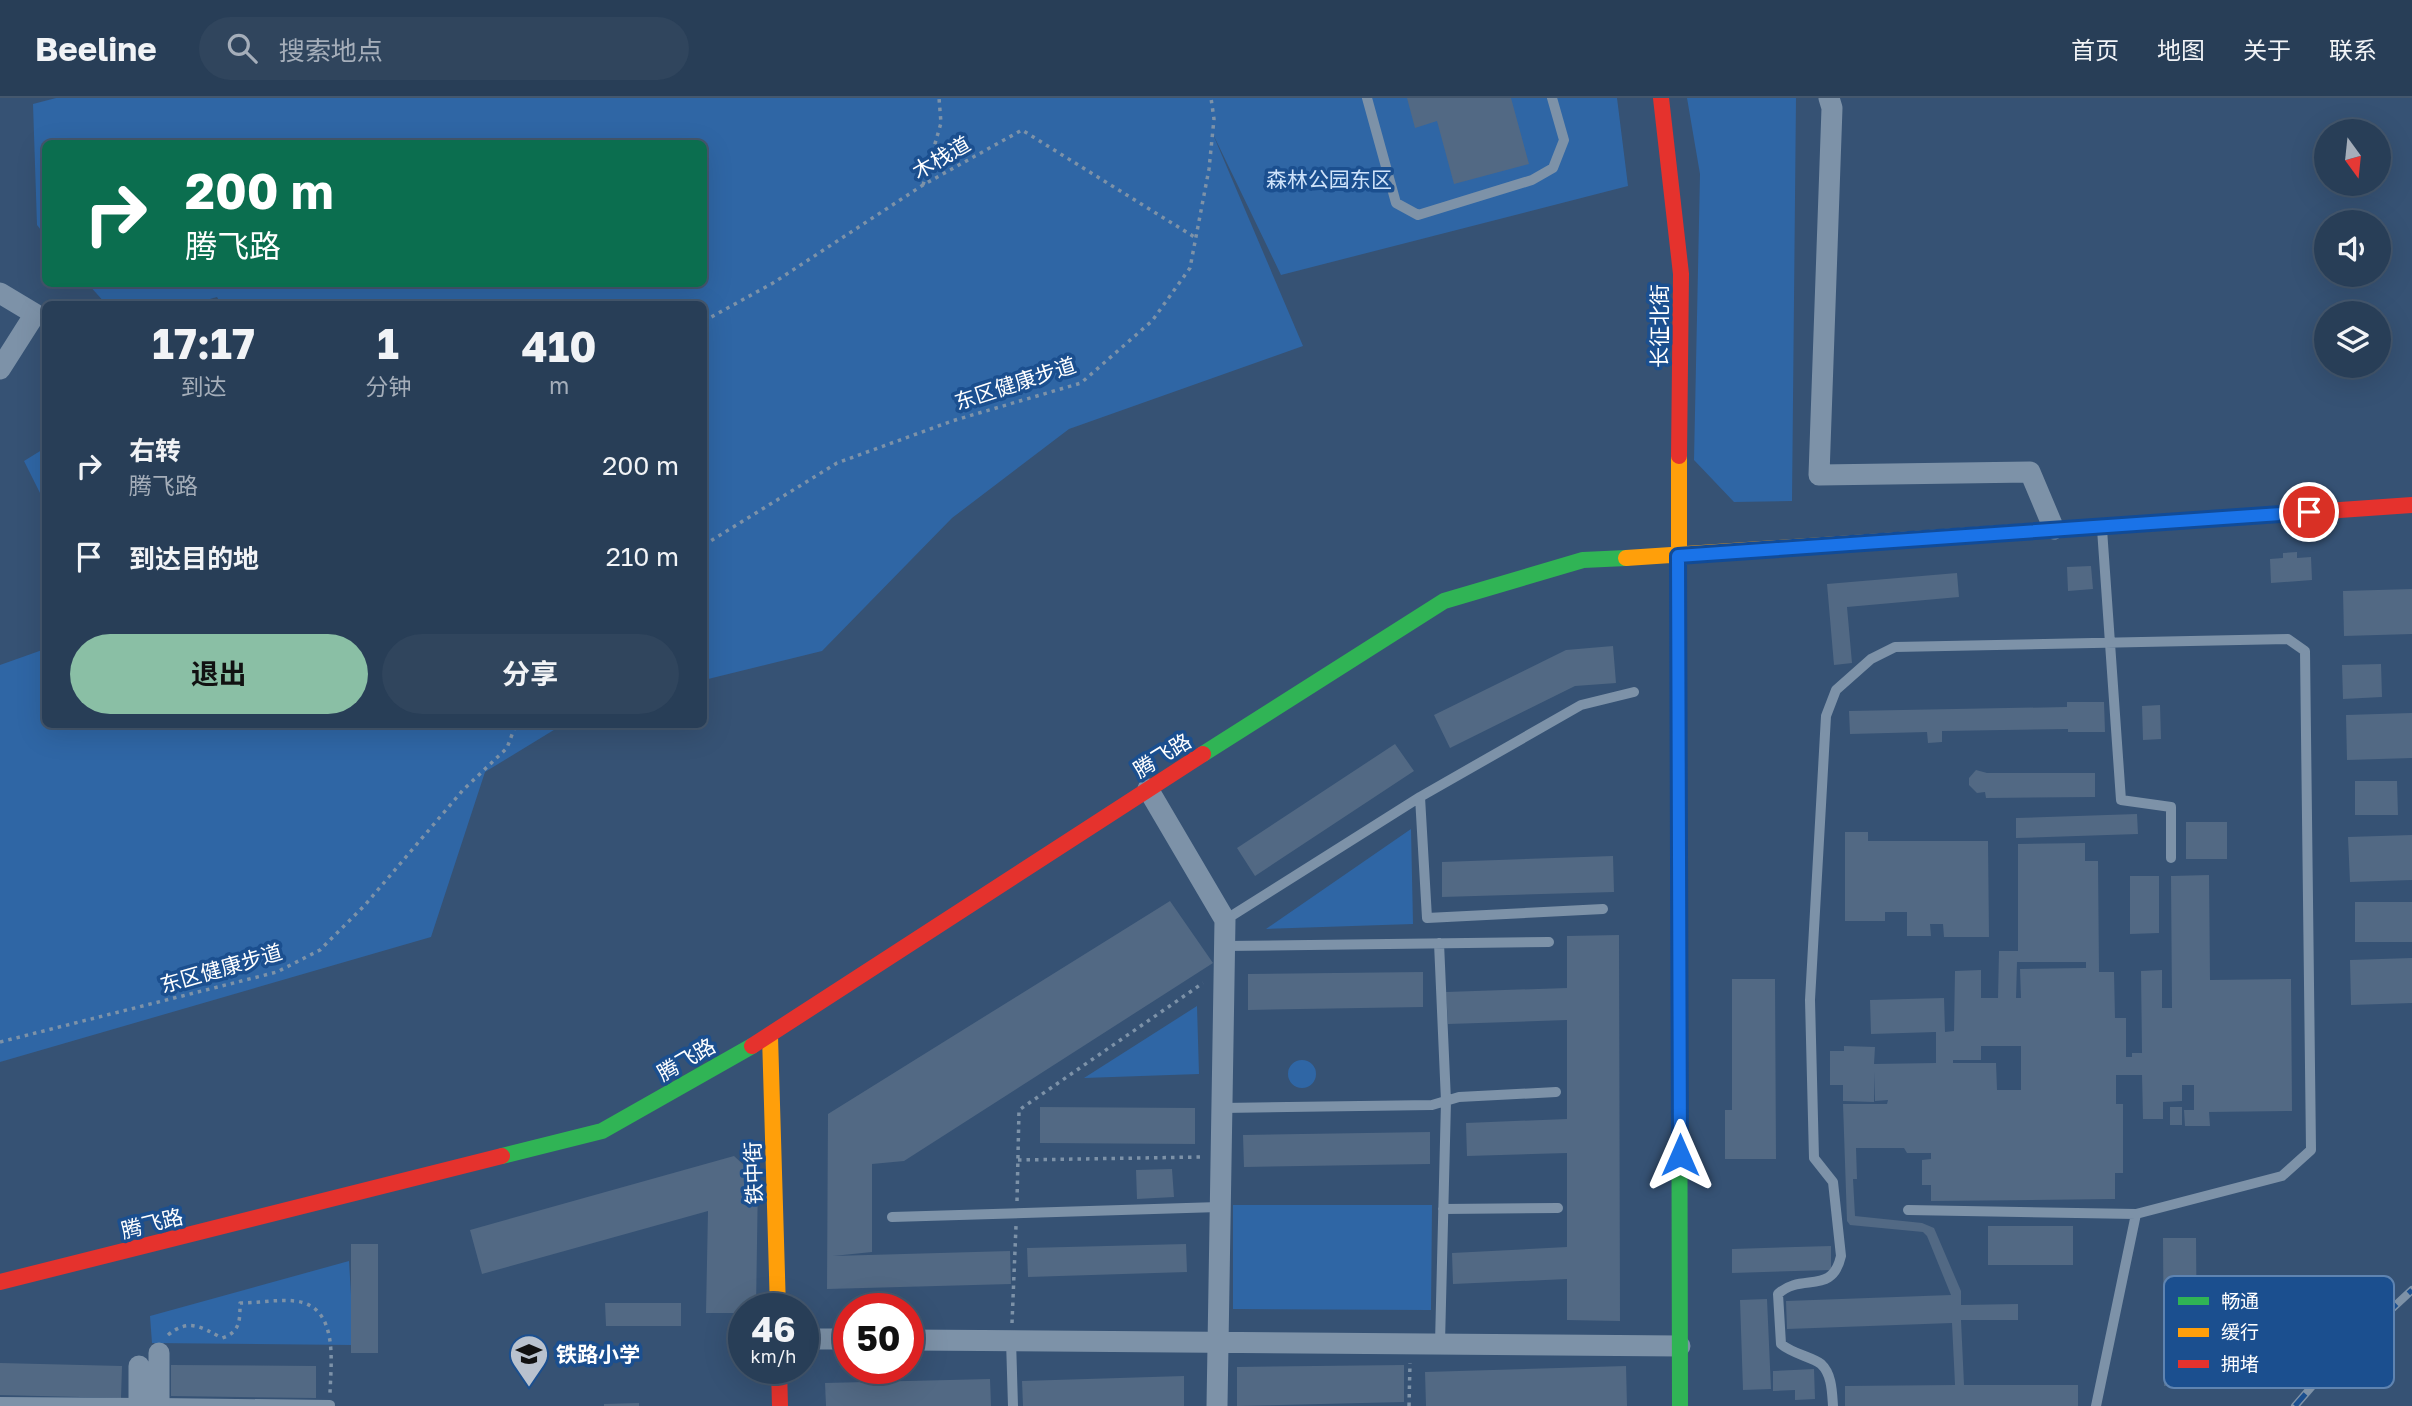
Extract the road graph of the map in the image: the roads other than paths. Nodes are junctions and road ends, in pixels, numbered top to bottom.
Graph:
1 (1367, 98) edge
2 (1552, 98) edge
3 (1661, 98) edge
4 (1829, 98) edge
5 (0, 293) edge
6 (0, 369) edge
7 (2412, 505) edge
8 (2102, 526) junction
9 (2054, 529) junction
10 (1678, 556) junction
11 (2110, 642) junction
12 (1634, 692) dead end
13 (1148, 789) junction
14 (1420, 797) junction
15 (2171, 859) dead end
16 (1603, 909) dead end
17 (1226, 920) junction
18 (1549, 942) dead end
19 (1439, 943) junction
20 (1225, 957) junction
21 (770, 1036) junction
22 (1556, 1093) dead end
23 (1446, 1101) junction
24 (1222, 1108) junction
25 (1219, 1207) junction
26 (1558, 1208) dead end
27 (1443, 1209) junction
28 (1908, 1210) dead end
29 (2136, 1214) junction
30 (892, 1217) dead end
31 (0, 1282) edge
32 (778, 1293) edge
33 (924, 1340) edge
34 (1012, 1340) junction
35 (1217, 1341) junction
36 (1440, 1343) junction
37 (1680, 1346) junction
38 (159, 1353) road end
39 (139, 1366) dead end
40 (779, 1384) edge
41 (0, 1402) edge
42 (330, 1403) edge
43 (149, 1405) edge
44 (780, 1406) edge
45 (1013, 1406) edge
46 (1217, 1406) edge
47 (1680, 1406) edge
48 (1833, 1406) edge
49 (2096, 1406) edge

1 - 2 lane
3 - 10 street, 长征北街
4 - 9 street
5 - 6 street
7 - 8 street, 腾飞路
8 - 9 street, 腾飞路
8 - 11 lane
9 - 10 street, 腾飞路
10 - 13 street, 腾飞路
10 - 37 street, 长征北街
11 - 15 lane
11 - 29 lane
11 - 48 lane
12 - 14 lane
13 - 17 street
13 - 21 street, 腾飞路
14 - 16 lane
14 - 17 lane
17 - 20 street
18 - 19 lane
19 - 20 lane
19 - 23 lane
20 - 24 street
21 - 31 street, 腾飞路
21 - 32 street, 铁中街
22 - 23 lane
23 - 24 lane
23 - 27 lane
24 - 25 street
25 - 30 lane
25 - 35 street
26 - 27 lane
27 - 36 lane
28 - 29 lane
29 - 49 lane
33 - 34 street
34 - 35 street
34 - 45 lane
35 - 36 street
35 - 46 street
36 - 37 street
37 - 47 street, 长征北街
38 - 43 street
39 - 43 street
40 - 44 street
41 - 43 lane
42 - 43 lane

